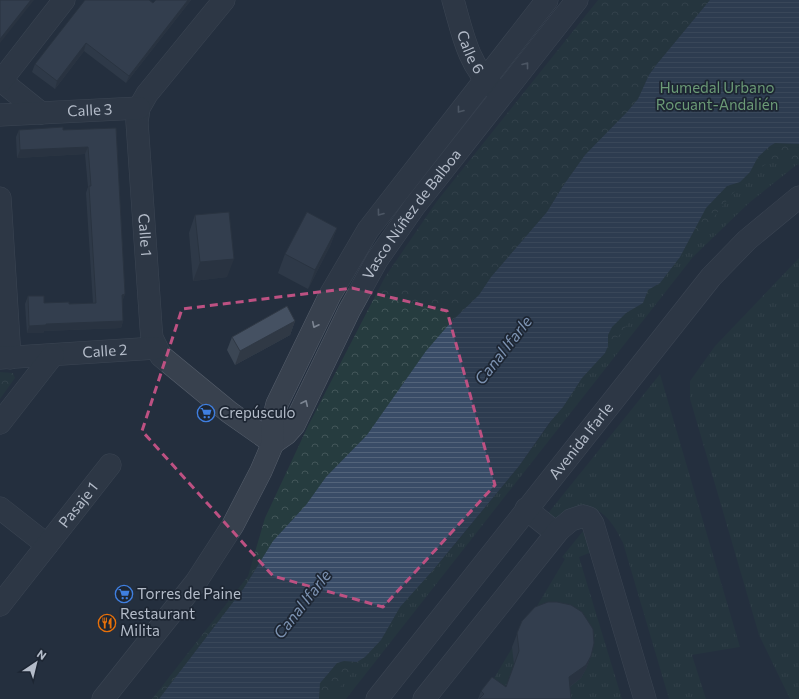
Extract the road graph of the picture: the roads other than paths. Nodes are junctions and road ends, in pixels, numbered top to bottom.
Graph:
1 (64, 0) edge
2 (224, 0) edge
3 (453, 0) edge
4 (547, 0) edge
5 (577, 0) edge
6 (0, 80) edge
7 (484, 80) junction
8 (502, 95) junction
9 (139, 108) junction
10 (41, 113) junction
11 (0, 115) edge
12 (799, 197) edge
13 (0, 198) edge
14 (1, 237) edge
15 (156, 348) junction
16 (54, 355) junction
17 (5, 358) edge
18 (0, 423) edge
19 (273, 443) junction
20 (110, 465) dead end
21 (0, 508) edge
22 (526, 509) junction
23 (556, 533) junction
24 (47, 545) junction
25 (0, 605) edge
26 (103, 699) edge
27 (377, 699) edge
28 (424, 699) edge
29 (645, 699) edge

1 - 6 street
2 - 9 street, Calle 1
3 - 7 street, Calle 6
4 - 7 street, Vasco Núñez de Balboa
8 -> 5 street, Vasco Núñez de Balboa
6 - 10 street
7 - 8 street, Calle 6
7 -> 19 street, Vasco Núñez de Balboa
19 -> 8 street, Vasco Núñez de Balboa
9 - 10 street, Calle 3
9 - 15 street, Calle 1
10 - 11 street, Calle 3
12 - 22 street, Avenida Ifarle
13 - 14 street
14 - 17 street
15 - 16 street, Calle 2
15 - 19 street, Calle 1
16 - 17 street, Calle 2
16 - 18 street
19 - 26 street, Vasco Núñez de Balboa
20 - 24 street, Pasaje 1
21 - 24 street
22 - 23 street
22 - 27 street, Avenida Ifarle
23 - 28 street
23 - 29 street
24 - 25 street, Pasaje 1

